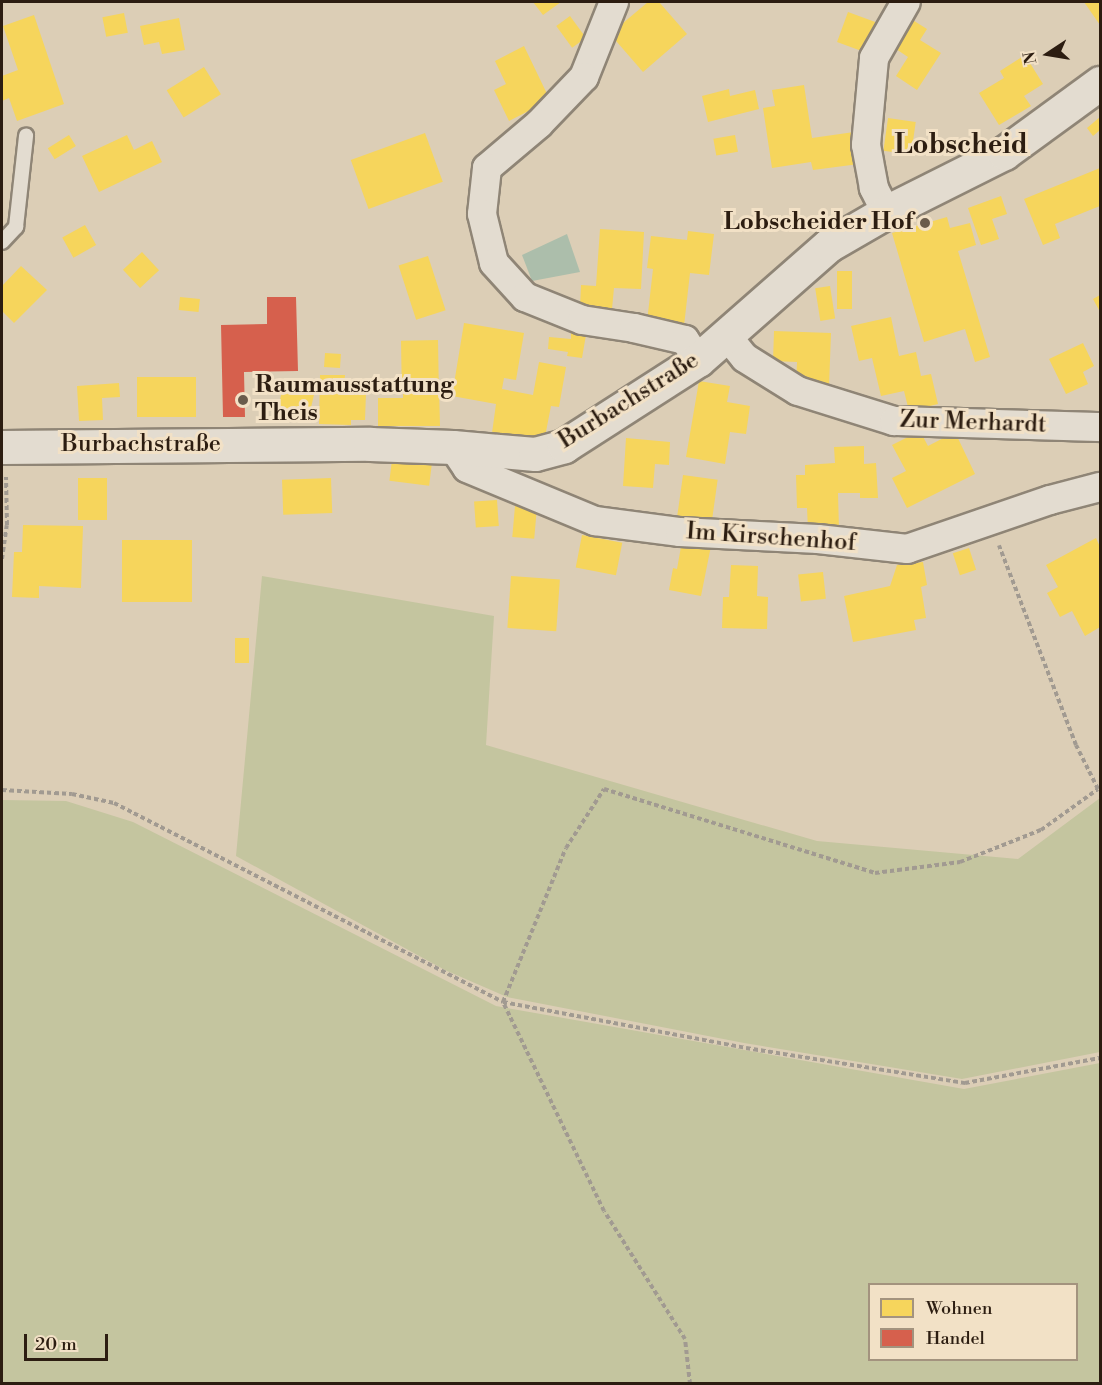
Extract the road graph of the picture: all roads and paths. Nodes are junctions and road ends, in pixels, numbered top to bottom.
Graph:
1 (614, 2) edge
2 (906, 2) edge
3 (1101, 83) edge
4 (26, 136) dead end
5 (886, 212) junction
6 (2, 242) edge
7 (727, 336) junction
8 (698, 360) junction
9 (1101, 426) edge
10 (3, 441) edge
11 (453, 447) junction
12 (1101, 487) edge
13 (991, 521) junction
14 (2, 559) edge
15 (2, 790) edge
16 (503, 1002) junction
17 (1101, 1058) edge
18 (690, 1383) edge

1 - 8 street
2 - 5 street
3 - 5 street, Burbachstraße
4 - 6 lane
5 - 7 street, Burbachstraße
7 - 8 street, Burbachstraße
7 - 9 street, Zur Merhardt
8 - 11 street, Burbachstraße
10 - 11 street, Burbachstraße
10 - 14 path
11 - 13 street, Im Kirschenhof
12 - 13 street, Im Kirschenhof
13 - 16 path
15 - 16 path
16 - 17 path
16 - 18 path

